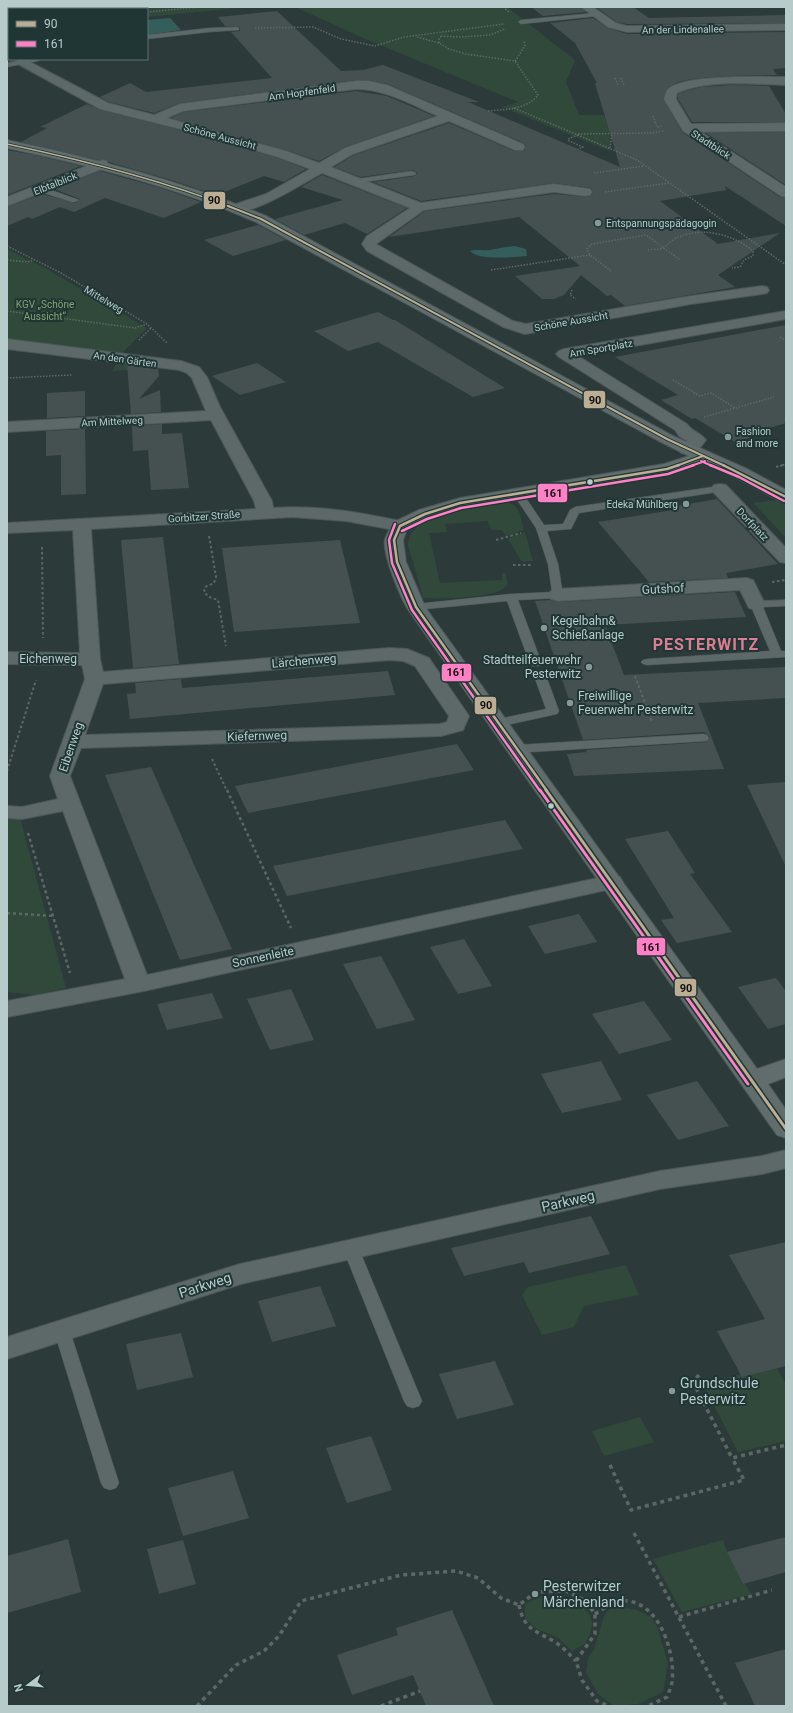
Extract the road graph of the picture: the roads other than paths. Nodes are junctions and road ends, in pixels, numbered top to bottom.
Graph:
1 (586, 7) edge
2 (596, 15) junction
3 (521, 22) dead end
4 (786, 27) edge
5 (237, 29) dead end
6 (148, 37) edge
7 (33, 60) edge
8 (22, 62) junction
9 (7, 65) edge
10 (786, 81) edge
11 (448, 117) junction
12 (154, 119) junction
13 (786, 127) edge
14 (687, 128) junction
15 (7, 144) edge
16 (519, 147) dead end
17 (102, 164) junction
18 (321, 168) junction
19 (412, 174) dead end
20 (357, 182) junction
21 (40, 189) junction
22 (585, 192) dead end
23 (786, 193) edge
24 (75, 200) dead end
25 (7, 202) edge
26 (420, 207) junction
27 (238, 208) junction
28 (762, 290) dead end
29 (786, 315) edge
30 (7, 344) edge
31 (216, 415) junction
32 (7, 427) edge
33 (695, 452) junction
34 (720, 489) joint
35 (518, 494) junction
36 (786, 497) edge
37 (265, 513) junction
38 (82, 524) junction
39 (400, 526) junction
40 (7, 528) edge
41 (540, 528) junction
42 (786, 558) edge
43 (558, 595) junction
44 (511, 597) junction
45 (786, 603) edge
46 (756, 604) junction
47 (416, 607) junction
48 (782, 654) edge
49 (7, 658) edge
50 (90, 659) junction
51 (647, 662) road end
52 (95, 679) junction
53 (498, 723) junction
54 (442, 730) joint
55 (703, 738) dead end
56 (73, 742) junction
57 (516, 749) junction
58 (70, 803) junction
59 (14, 813) edge
60 (612, 882) junction
61 (139, 984) junction
62 (10, 1008) edge
63 (786, 1067) edge
64 (752, 1081) junction
65 (786, 1130) edge
66 (786, 1159) edge
67 (351, 1249) junction
68 (62, 1331) junction
69 (7, 1348) edge
70 (413, 1401) dead end
71 (110, 1483) dead end

1 - 2 street, An der Lindenallee
2 - 3 lane
2 - 4 street, An der Lindenallee
5 - 6 lane
7 - 8 lane
8 - 9 lane
8 - 12 street, Schöne Aussicht
10 - 14 street, Stadtblick
11 - 12 street, Am Hopfenfeld
11 - 16 street, Am Hopfenfeld
11 - 18 street
12 - 18 street, Schöne Aussicht
13 - 14 street
14 - 23 street, Stadtblick
15 - 17 street, Elbtalblick
17 - 21 street, Elbtalblick
17 - 27 street, Elbtalblick
18 - 20 street, Schöne Aussicht
18 - 27 street
19 - 20 lane
20 - 26 street, Schöne Aussicht
21 - 24 lane
21 - 25 street, Elbtalblick
22 - 26 street, Schöne Aussicht
26 - 28 street, Schöne Aussicht
27 - 33 street, Elbtalblick
29 - 33 street, Am Sportplatz
30 - 31 street, An den Gärten
31 - 32 street, Am Mittelweg
31 - 37 street
33 - 35 street
33 - 36 street, Elbtalblick
34 - 41 lane
34 - 42 street, Dorfplatz
35 - 39 street
35 - 41 lane
37 - 38 street, Gorbitzer Straße
37 - 39 street, Gorbitzer Straße
38 - 40 street, Gorbitzer Straße
38 - 50 street
39 - 47 street
41 - 43 lane
43 - 44 lane
43 - 46 street, Gutshof
44 - 47 lane
44 - 53 lane
45 - 46 lane
46 - 48 lane, Gutshof
47 - 53 street
48 - 51 lane
49 - 50 street, Eichenweg
50 - 52 street
52 - 54 street, Lärchenweg
52 - 56 street, Eibenweg
53 - 57 street
54 - 56 street, Kiefernweg
55 - 57 lane
56 - 58 street, Eibenweg
57 - 60 street
58 - 59 street
58 - 61 street, Eibenweg
60 - 61 street, Sonnenleite
60 - 64 street
61 - 62 street, Sonnenleite
63 - 64 street
64 - 65 street
66 - 67 street, Parkweg
67 - 68 street, Parkweg
67 - 70 lane
68 - 69 street, Parkweg
68 - 71 lane

